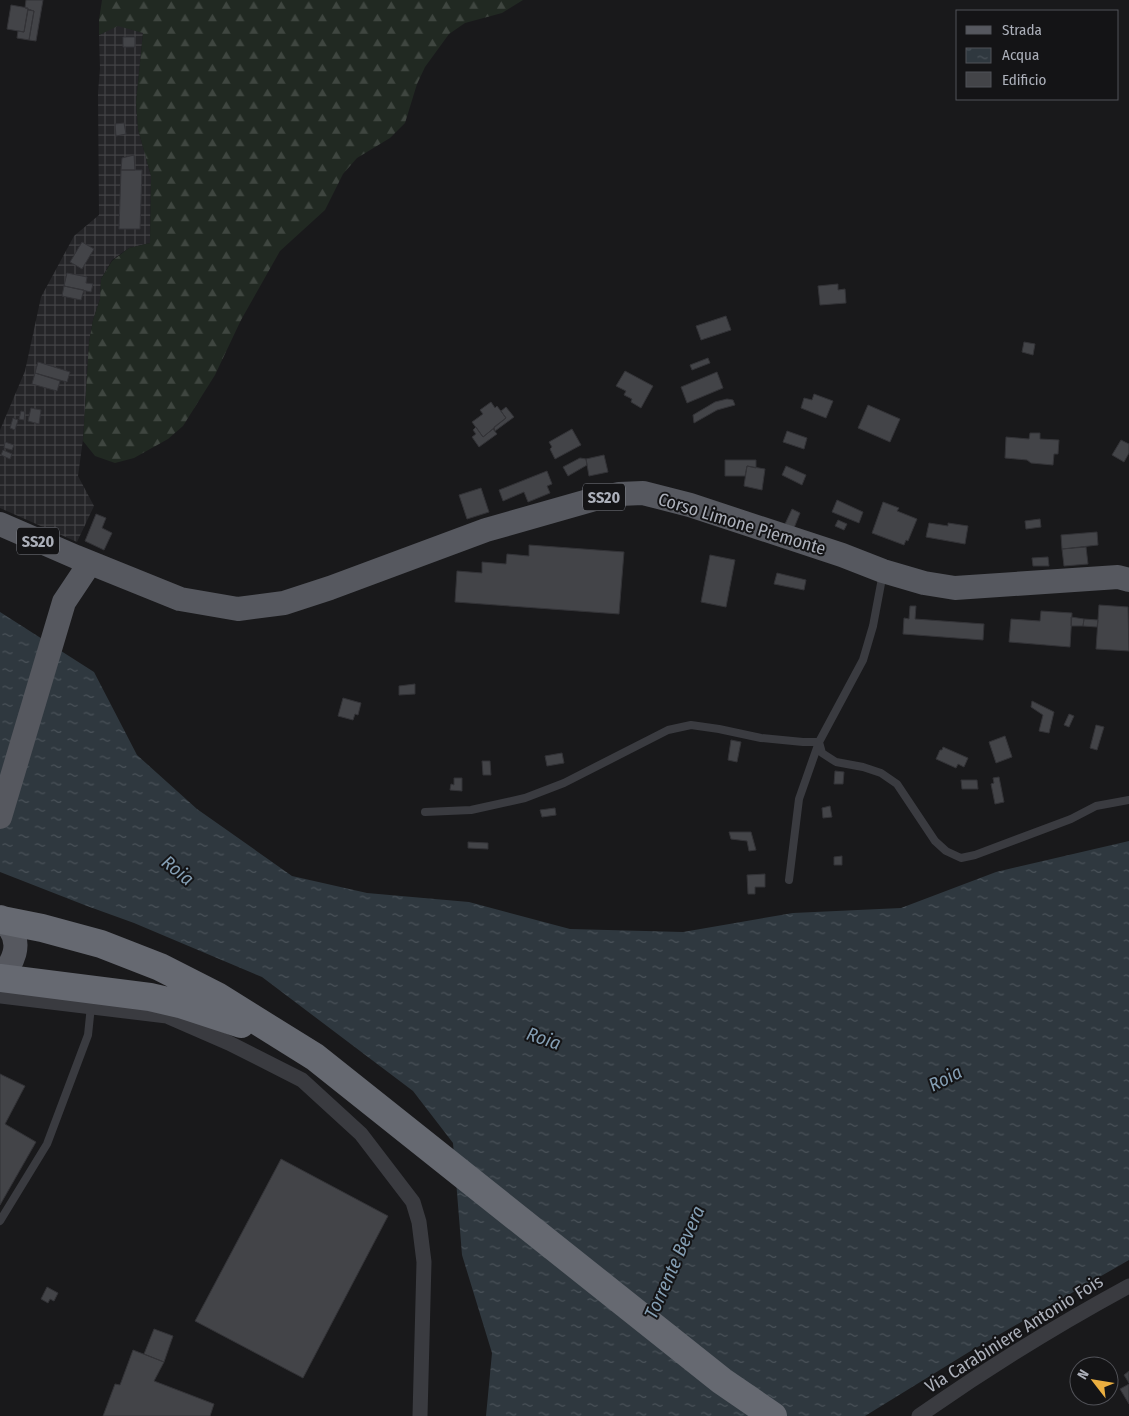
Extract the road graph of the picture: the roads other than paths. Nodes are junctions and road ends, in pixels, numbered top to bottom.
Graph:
1 (0, 524) edge
2 (77, 558) junction
3 (883, 571) junction
4 (1129, 580) edge
5 (819, 742) junction
6 (1129, 800) edge
7 (424, 812) dead end
8 (0, 817) edge
9 (789, 880) dead end
10 (1, 919) edge
11 (0, 974) edge
12 (0, 978) edge
13 (0, 996) edge
14 (91, 1006) junction
15 (290, 1041) junction
16 (0, 1221) edge
17 (1129, 1286) edge
18 (420, 1416) edge
19 (773, 1416) edge
20 (919, 1416) edge

1 - 2 main road, SS20
2 - 3 main road, Corso Limone Piemonte / SS20
2 - 8 main road
3 - 4 main road, Corso Limone Piemonte / SS20
3 - 5 lane
5 - 6 lane
5 - 7 lane
5 - 9 lane
10 - 11 main road
10 - 15 highway
12 - 15 highway
13 - 14 street
14 - 16 lane
14 - 18 street
15 - 19 highway
17 - 20 street, Via Carabiniere Antonio Fois

